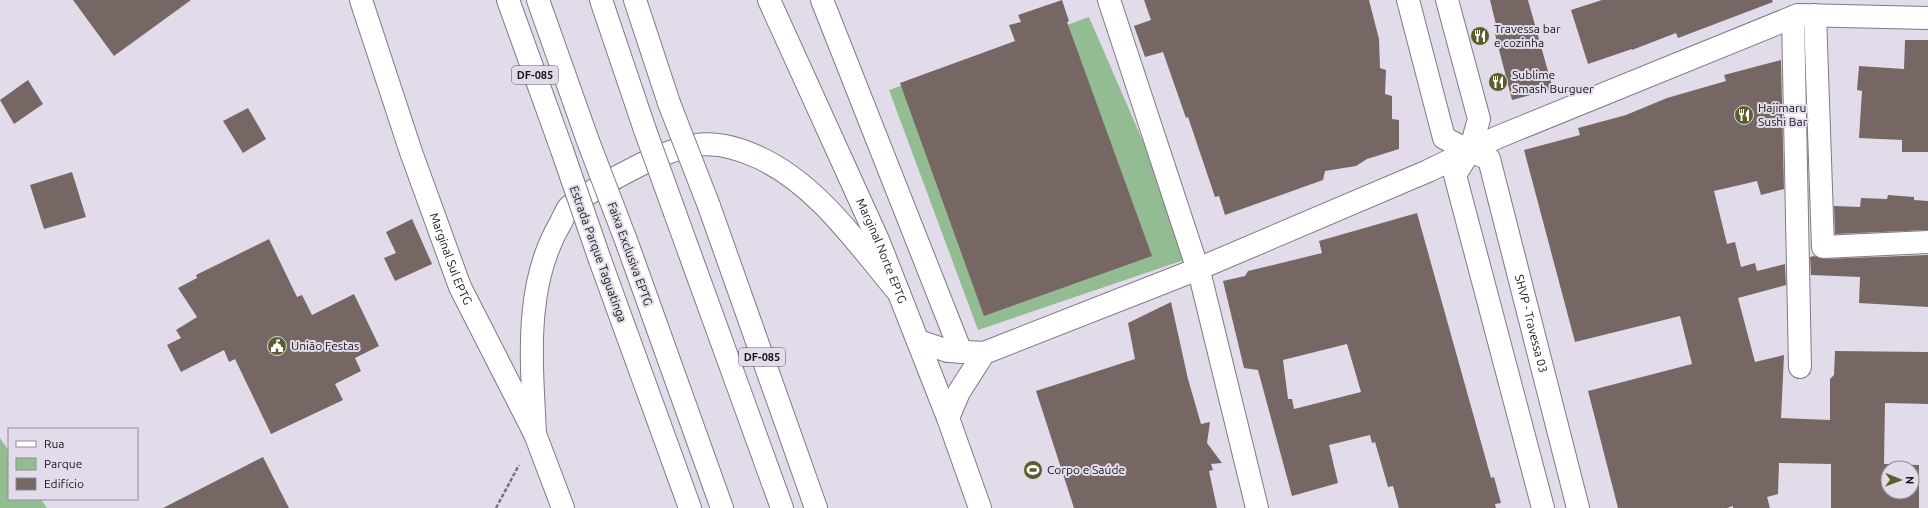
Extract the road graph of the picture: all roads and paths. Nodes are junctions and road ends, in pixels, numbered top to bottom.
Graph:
1 (361, 0) edge
2 (508, 0) edge
3 (538, 0) edge
4 (601, 0) edge
5 (636, 0) edge
6 (769, 0) edge
7 (822, 0) edge
8 (1110, 0) edge
9 (1408, 0) edge
10 (1447, 0) edge
11 (1800, 12) edge
12 (1928, 18) edge
13 (1470, 151) junction
14 (1928, 242) edge
15 (1198, 269) junction
16 (899, 293) junction
17 (918, 341) junction
18 (961, 352) junction
19 (984, 353) junction
20 (1800, 367) dead end
21 (948, 418) junction
22 (535, 434) junction
23 (560, 504) edge
24 (496, 508) edge
25 (690, 508) edge
26 (722, 508) edge
27 (782, 508) edge
28 (816, 508) edge
29 (980, 508) edge
30 (1257, 508) edge
31 (1543, 508) edge
32 (1578, 508) edge

1 - 22 main road, Marginal Sul EPTG
2 - 25 main road, Estrada Parque Taguatinga / DF-085, bridge
3 - 26 main road, Faixa Exclusiva EPTG, bridge
4 - 27 main road, bridge
5 - 28 main road, DF-085, bridge
6 - 16 main road, Marginal Norte EPTG
7 - 18 main road
8 - 15 main road
9 - 13 main road, SHVP - Travessa 03
10 - 13 main road
11 - 12 main road
11 - 13 main road
11 - 14 main road
11 - 20 main road
13 - 15 main road
13 - 31 main road
13 - 32 main road, SHVP - Travessa 03
15 - 19 main road
15 - 30 main road
16 - 17 main road, Marginal Norte EPTG
16 - 22 main road
17 - 18 main road
17 - 21 main road, Marginal Norte EPTG
18 - 19 main road
19 - 21 main road
21 - 29 main road, Marginal Norte EPTG
22 - 23 main road, Marginal Sul EPTG
22 - 24 path

